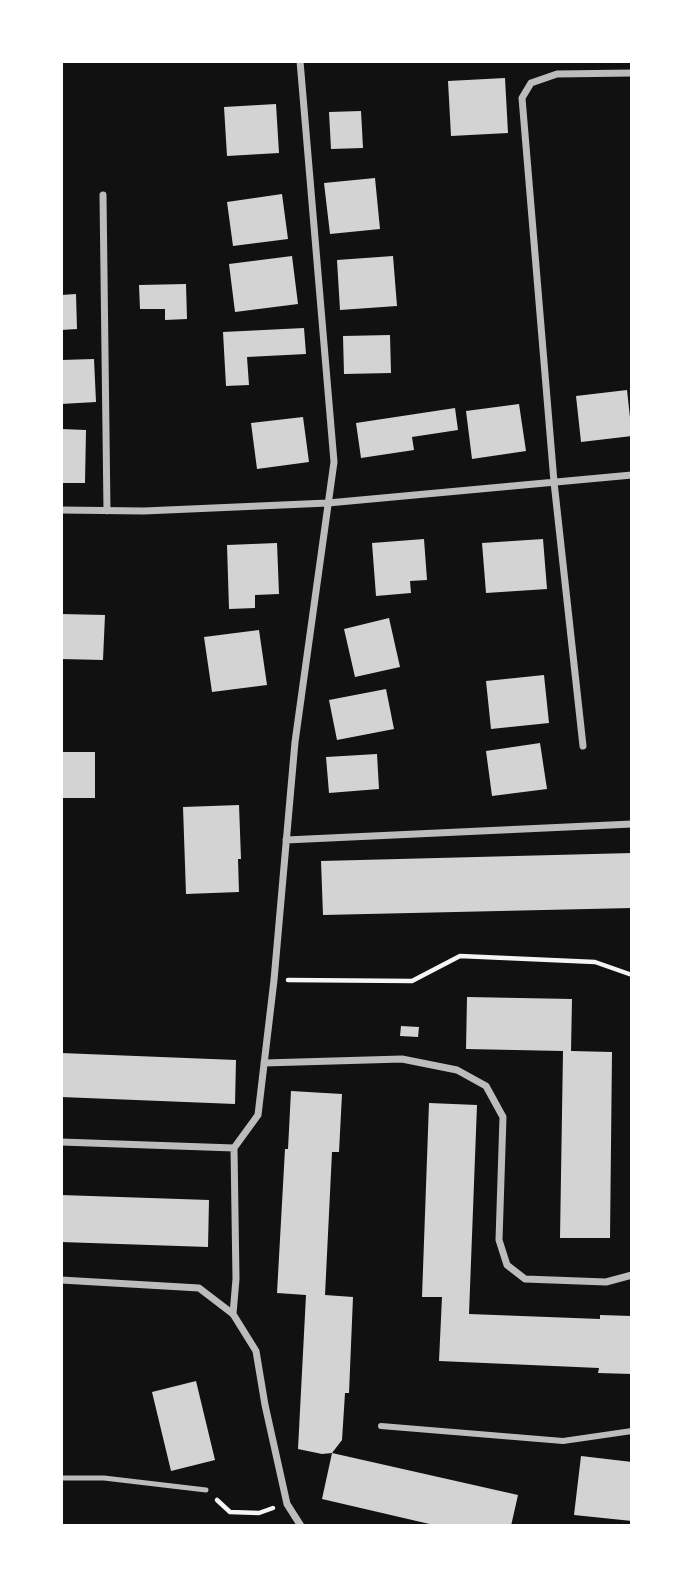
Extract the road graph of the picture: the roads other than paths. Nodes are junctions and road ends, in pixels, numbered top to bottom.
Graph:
1 (300, 61) edge
2 (632, 73) edge
3 (103, 195) dead end
4 (632, 475) edge
5 (554, 482) junction
6 (328, 503) junction
7 (61, 510) edge
8 (107, 511) junction
9 (583, 746) dead end
10 (632, 824) edge
11 (286, 840) junction
12 (264, 1063) junction
13 (61, 1142) edge
14 (234, 1148) junction
15 (632, 1275) edge
16 (61, 1280) edge
17 (233, 1314) junction
18 (381, 1426) dead end
19 (632, 1431) edge
20 (61, 1478) edge
21 (206, 1490) road end
22 (302, 1526) edge

1 - 6 street
2 - 5 street
3 - 8 street
4 - 5 street
5 - 6 street
5 - 9 street
6 - 8 street
6 - 11 street
7 - 8 street
10 - 11 street
11 - 12 street
12 - 14 street
12 - 15 street
13 - 14 street
14 - 17 street
16 - 17 street
17 - 22 street
18 - 19 street
20 - 21 lane

